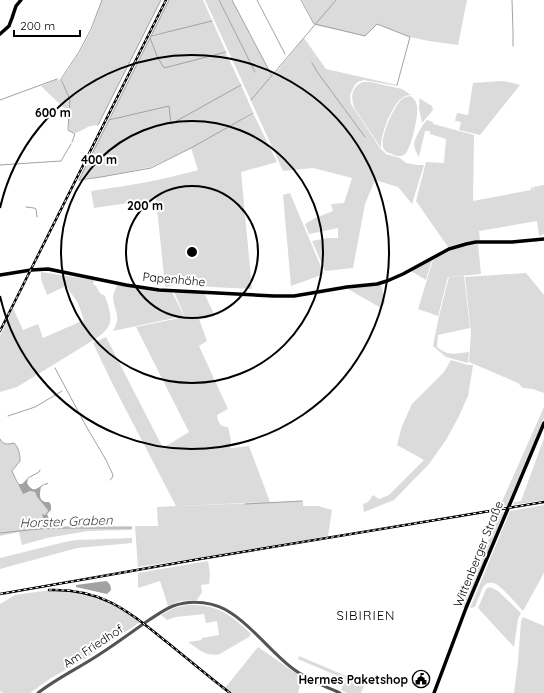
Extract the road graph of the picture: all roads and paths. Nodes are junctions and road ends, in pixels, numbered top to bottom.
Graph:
1 (21, 0) edge
2 (0, 34) edge
3 (544, 239) edge
4 (0, 275) edge
5 (544, 423) edge
6 (38, 693) edge
7 (340, 693) edge
8 (434, 693) edge

1 - 2 main road
3 - 4 main road, Papenhöhe
5 - 8 main road, Wittenberger Straße
6 - 7 street, Am Friedhof

